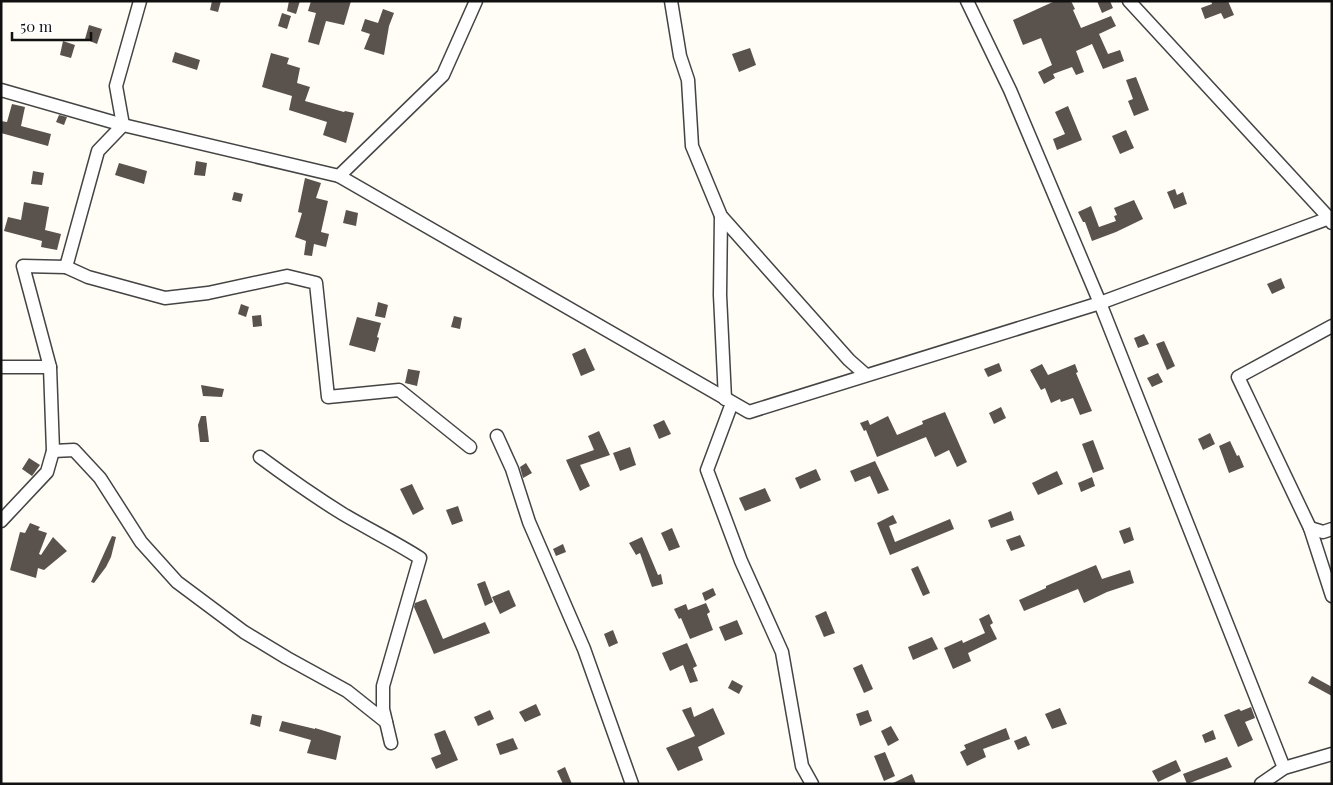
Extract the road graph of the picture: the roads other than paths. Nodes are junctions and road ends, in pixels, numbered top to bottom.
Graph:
1 (140, 1) edge
2 (476, 1) edge
3 (671, 1) edge
4 (1129, 1) edge
5 (972, 3) edge
6 (1, 90) edge
7 (123, 125) junction
8 (340, 176) junction
9 (721, 216) junction
10 (1331, 220) edge
11 (66, 267) junction
12 (1100, 303) junction
13 (1332, 326) edge
14 (1, 366) edge
15 (50, 367) junction
16 (866, 375) junction
17 (729, 401) junction
18 (497, 436) dead end
19 (470, 447) dead end
20 (54, 451) junction
21 (260, 457) dead end
22 (1, 521) edge
23 (1310, 528) junction
24 (1332, 529) edge
25 (1332, 596) edge
26 (386, 722) junction
27 (391, 743) dead end
28 (1332, 754) edge
29 (1284, 768) junction
30 (632, 784) edge
31 (812, 784) edge
32 (1261, 784) edge

1 - 7 street
2 - 8 street
3 - 9 street
4 - 10 street
5 - 12 street
6 - 7 street
7 - 8 street
7 - 11 street
8 - 17 street
9 - 16 street
9 - 17 street
10 - 12 street
11 - 15 street
11 - 19 street
12 - 16 street
12 - 29 street
13 - 23 street
14 - 15 street
15 - 20 street
16 - 17 street
17 - 31 street
18 - 30 street
20 - 22 street
20 - 26 street
21 - 26 street
23 - 24 street
23 - 25 street
26 - 27 street
28 - 29 street
29 - 32 street

